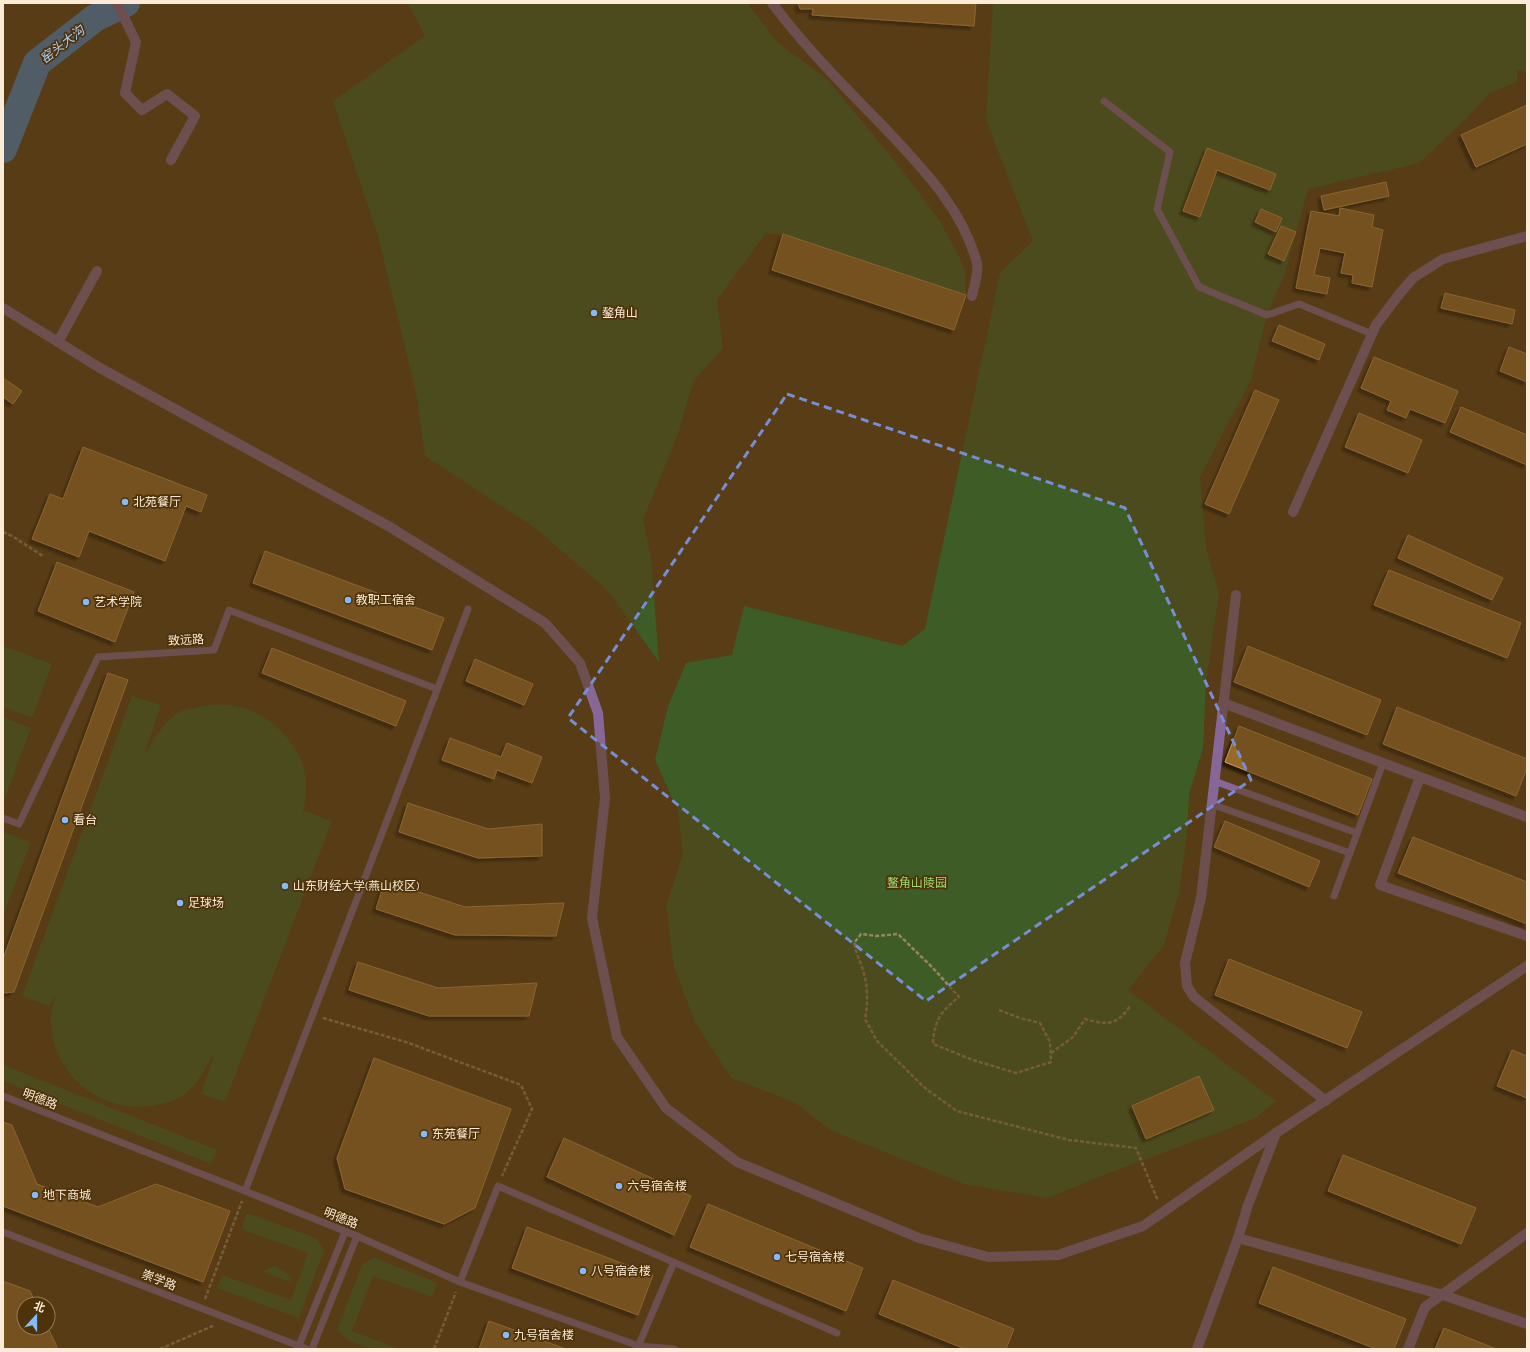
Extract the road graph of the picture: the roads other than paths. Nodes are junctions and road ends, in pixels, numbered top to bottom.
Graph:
1 (117, 3) edge
2 (772, 3) edge
3 (1104, 100) dead end
4 (171, 160) dead end
5 (1527, 236) edge
6 (97, 271) dead end
7 (972, 296) dead end
8 (3, 308) edge
9 (1372, 334) junction
10 (58, 342) junction
11 (1293, 512) dead end
12 (1236, 595) dead end
13 (468, 609) dead end
14 (437, 689) junction
15 (1223, 704) junction
16 (1383, 763) junction
17 (1420, 777) junction
18 (1214, 781) junction
19 (1211, 804) junction
20 (3, 818) edge
21 (1527, 818) edge
22 (1357, 833) junction
23 (1350, 853) junction
24 (1334, 896) dead end
25 (1527, 936) edge
26 (1527, 966) edge
27 (3, 1096) edge
28 (1326, 1101) junction
29 (1276, 1133) junction
30 (245, 1191) junction
31 (3, 1232) edge
32 (345, 1232) junction
33 (1527, 1233) edge
34 (356, 1236) junction
35 (1238, 1238) junction
36 (674, 1262) junction
37 (460, 1282) junction
38 (1443, 1295) junction
39 (1527, 1324) edge
40 (836, 1333) dead end
41 (298, 1347) edge
42 (638, 1347) edge
43 (307, 1349) edge
44 (312, 1349) edge
45 (674, 1349) edge
46 (1197, 1349) edge
47 (1408, 1349) edge

1 - 4 street
2 - 7 street
3 - 9 lane
5 - 9 street
6 - 10 street
8 - 10 street
9 - 11 street
10 - 29 street
12 - 15 street
13 - 14 lane
14 - 20 lane, 致远路
14 - 30 lane
15 - 16 street
15 - 18 street
16 - 17 street
16 - 22 lane
17 - 21 street
17 - 25 street
18 - 19 street
18 - 22 lane
19 - 23 lane
19 - 28 street
22 - 23 lane
23 - 24 lane
26 - 28 street
27 - 30 lane, 明德路
28 - 29 street
29 - 35 street
30 - 32 lane, 明德路
31 - 41 lane, 崇学路
32 - 34 lane, 明德路
32 - 41 lane
33 - 38 street
34 - 37 lane, 明德路
34 - 44 lane
35 - 38 street
35 - 46 street
36 - 37 lane
36 - 40 lane
36 - 42 lane
37 - 42 lane, 明德路
38 - 39 street
38 - 47 street
41 - 43 lane, 崇学路
42 - 45 lane, 明德路

